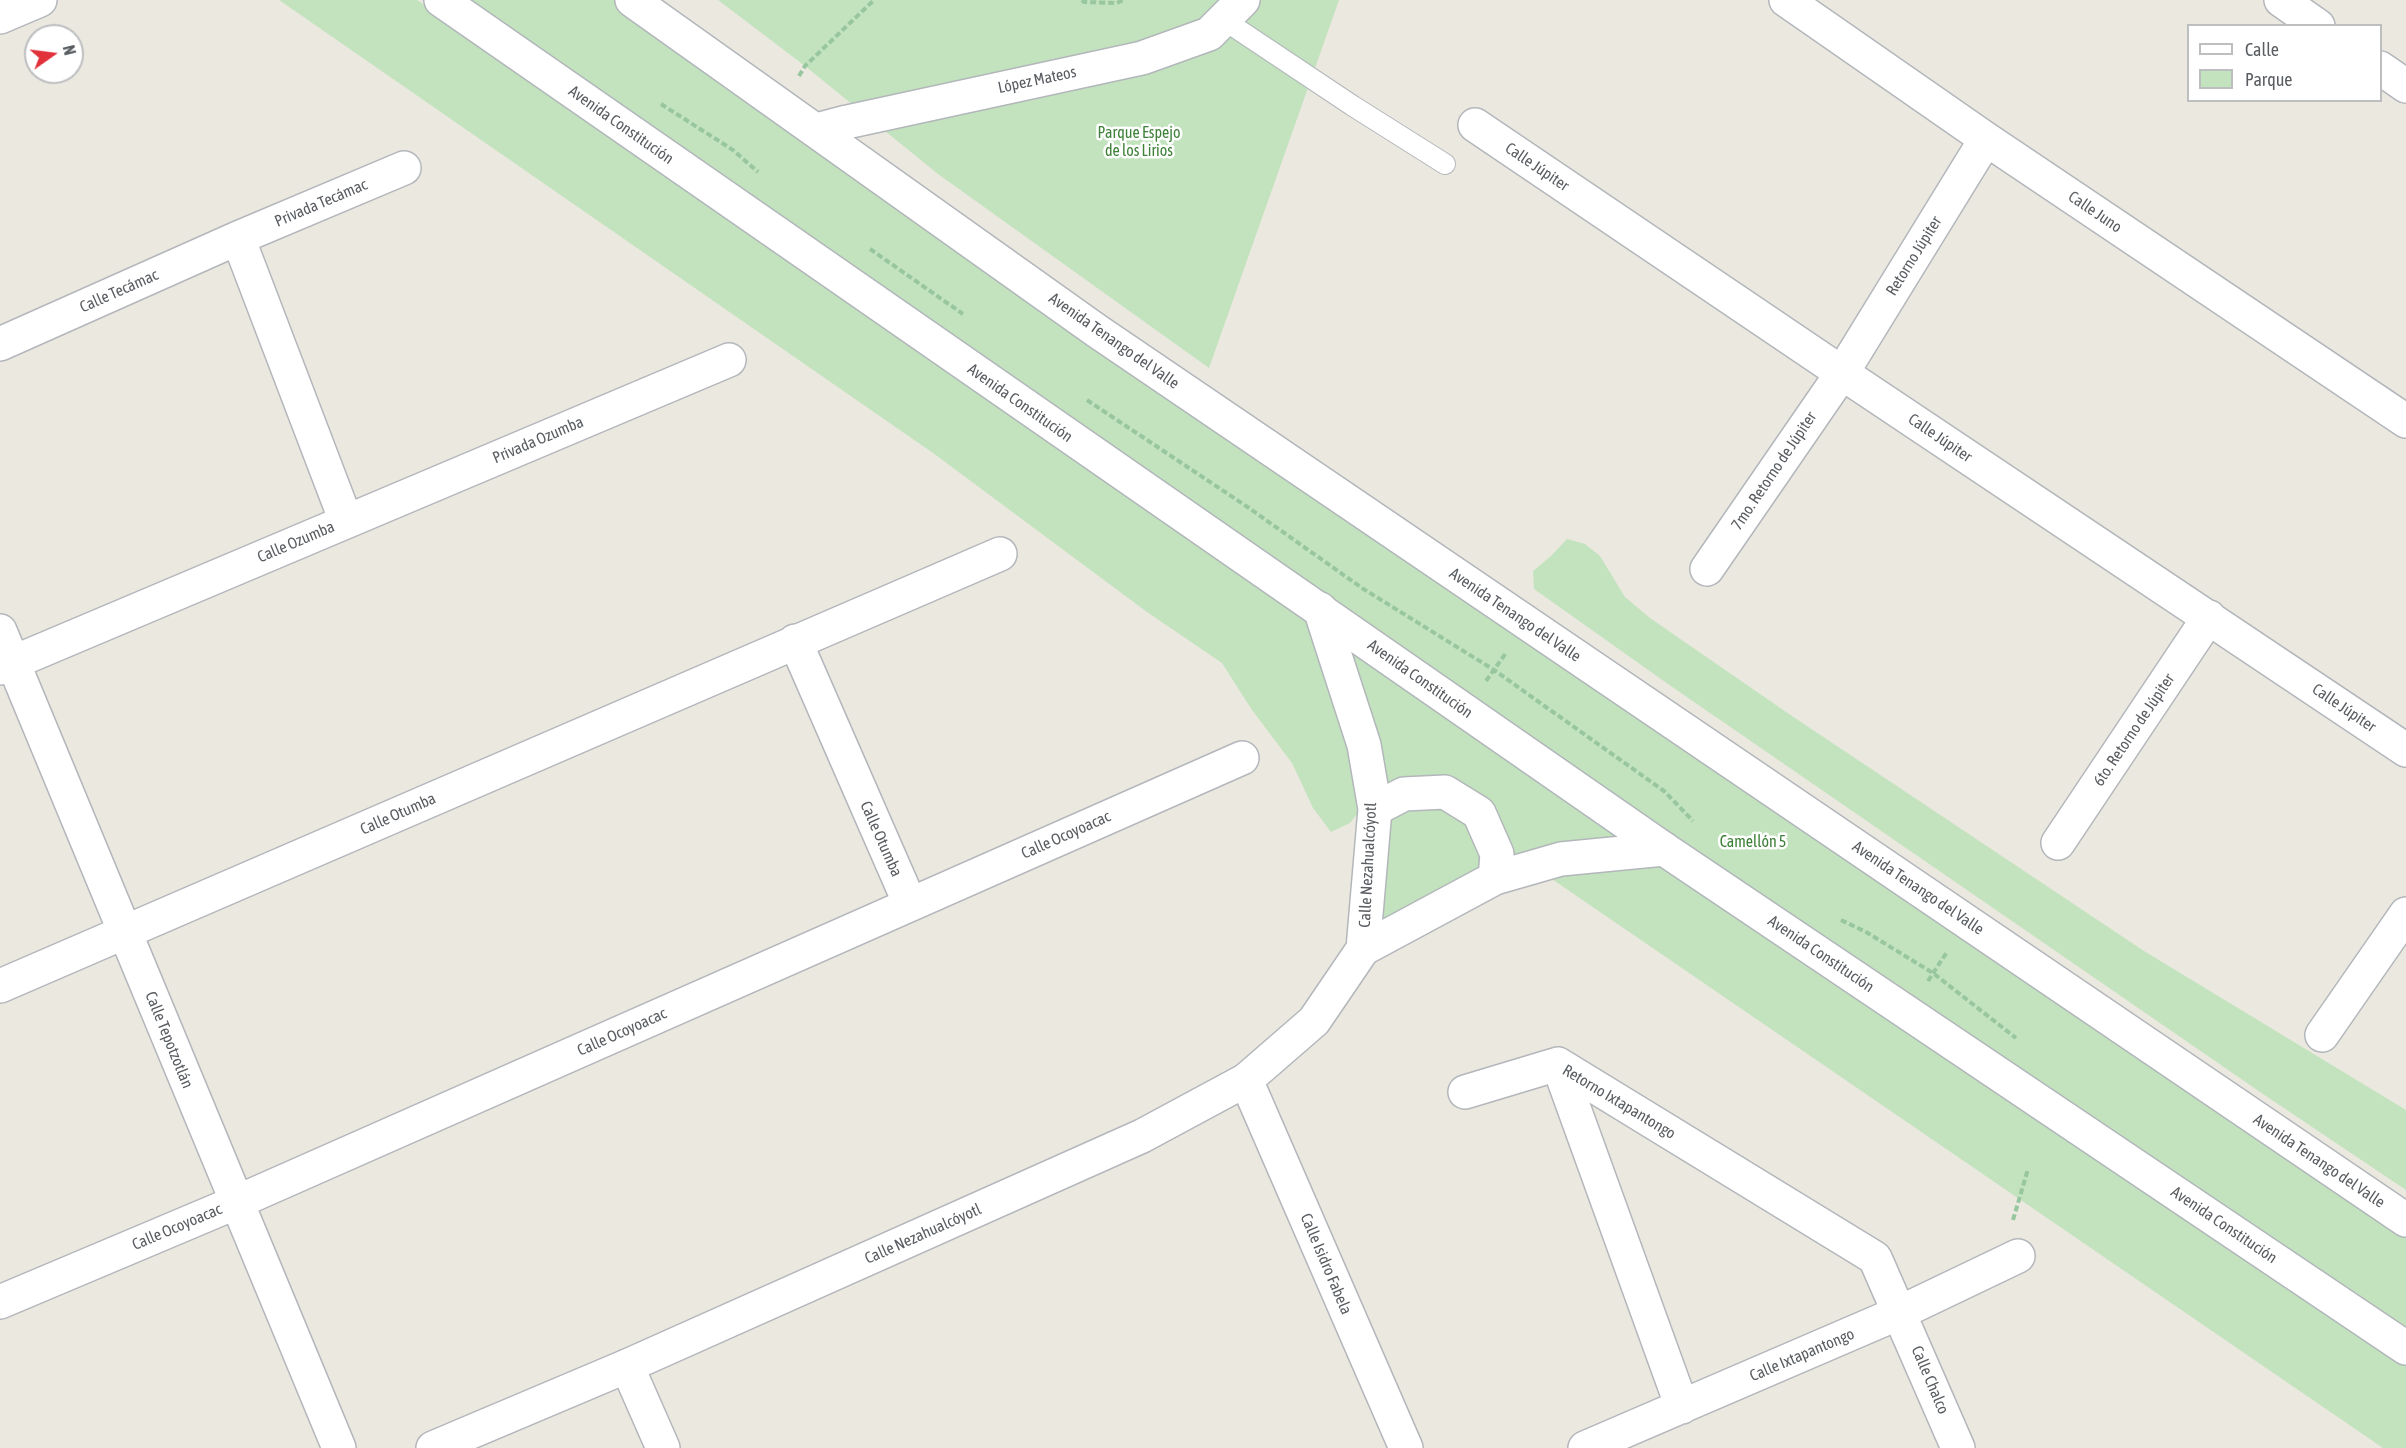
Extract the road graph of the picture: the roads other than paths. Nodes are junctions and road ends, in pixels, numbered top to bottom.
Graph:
1 (40, 0) edge
2 (441, 0) edge
3 (632, 0) edge
4 (1786, 0) edge
5 (2281, 0) edge
6 (1234, 10) edge
7 (0, 17) edge
8 (2315, 24) edge
9 (2382, 69) edge
10 (2406, 86) edge
11 (1475, 125) dead end
12 (817, 130) junction
13 (1986, 139) junction
14 (1445, 164) dead end
15 (404, 168) dead end
16 (238, 238) junction
17 (0, 344) edge
18 (729, 360) dead end
19 (1842, 373) junction
20 (2406, 422) edge
21 (346, 521) junction
22 (999, 554) dead end
23 (1707, 569) dead end
24 (1320, 609) junction
25 (2209, 617) junction
26 (0, 632) edge
27 (795, 641) junction
28 (6, 665) edge
29 (2406, 750) edge
30 (1242, 758) dead end
31 (1375, 809) junction
32 (2058, 843) dead end
33 (1664, 849) junction
34 (1495, 878) junction
35 (910, 904) junction
36 (2406, 914) edge
37 (125, 933) junction
38 (1363, 949) junction
39 (0, 986) edge
40 (2322, 1035) dead end
41 (1557, 1064) junction
42 (1246, 1080) junction
43 (1465, 1092) dead end
44 (237, 1202) junction
45 (2406, 1220) edge
46 (2018, 1257) road end
47 (0, 1302) edge
48 (1901, 1312) junction
49 (2406, 1348) edge
50 (627, 1366) junction
51 (1682, 1407) junction
52 (339, 1448) edge
53 (433, 1448) edge
54 (663, 1448) edge
55 (1406, 1448) edge
56 (1585, 1448) edge
57 (1958, 1448) edge

1 - 7 street
2 - 24 street, Avenida Constitución
3 - 12 street, Avenida Tenango del Valle
4 - 13 street, Calle Juno
5 - 8 street
6 - 12 street, López Mateos
6 - 14 lane
9 - 10 street
11 - 19 street, Calle Júpiter
12 - 45 street, Avenida Tenango del Valle
13 - 19 street, Retorno Júpiter
13 - 20 street, Calle Juno
15 - 16 street, Privada Tecámac
16 - 17 street, Calle Tecámac
16 - 21 street, Calle Ozumba
18 - 21 street, Privada Ozumba
19 - 23 street, 7mo. Retorno de Júpiter
19 - 25 street, Calle Júpiter
21 - 28 street, Calle Ozumba
22 - 27 street, Calle Otumba
24 - 31 street, Calle Nezahualcóyotl
24 - 33 street, Avenida Constitución
25 - 29 street, Calle Júpiter
25 - 32 street, 6to. Retorno de Júpiter
26 - 28 street, Calle Tepotzotlán
27 - 35 street, Calle Otumba
27 - 37 street, Calle Otumba
28 - 37 street, Calle Tepotzotlán
30 - 35 street, Calle Ocoyoacac
31 - 34 street
31 - 38 street, Calle Nezahualcóyotl
33 - 34 street, Calle Nezahualcóyotl
33 - 49 street, Avenida Constitución
34 - 38 street, Calle Nezahualcóyotl
35 - 44 street, Calle Ocoyoacac
36 - 40 street
37 - 39 street, Calle Otumba
37 - 44 street, Calle Tepotzotlán
38 - 42 street, Calle Nezahualcóyotl
41 - 43 street
41 - 48 street, Retorno Ixtapantongo
41 - 51 street, Retorno Ixtapantongo
42 - 50 street, Calle Nezahualcóyotl
42 - 55 street, Calle Isidro Fabela
44 - 47 street, Calle Ocoyoacac
44 - 52 street, Calle Tepotzotlán
46 - 48 street, Calle Ixtapantongo
48 - 51 street, Calle Ixtapantongo
48 - 57 street, Calle Chalco
50 - 53 street, Calle Nezahualcóyotl
50 - 54 street
51 - 56 street, Calle Ixtapantongo

